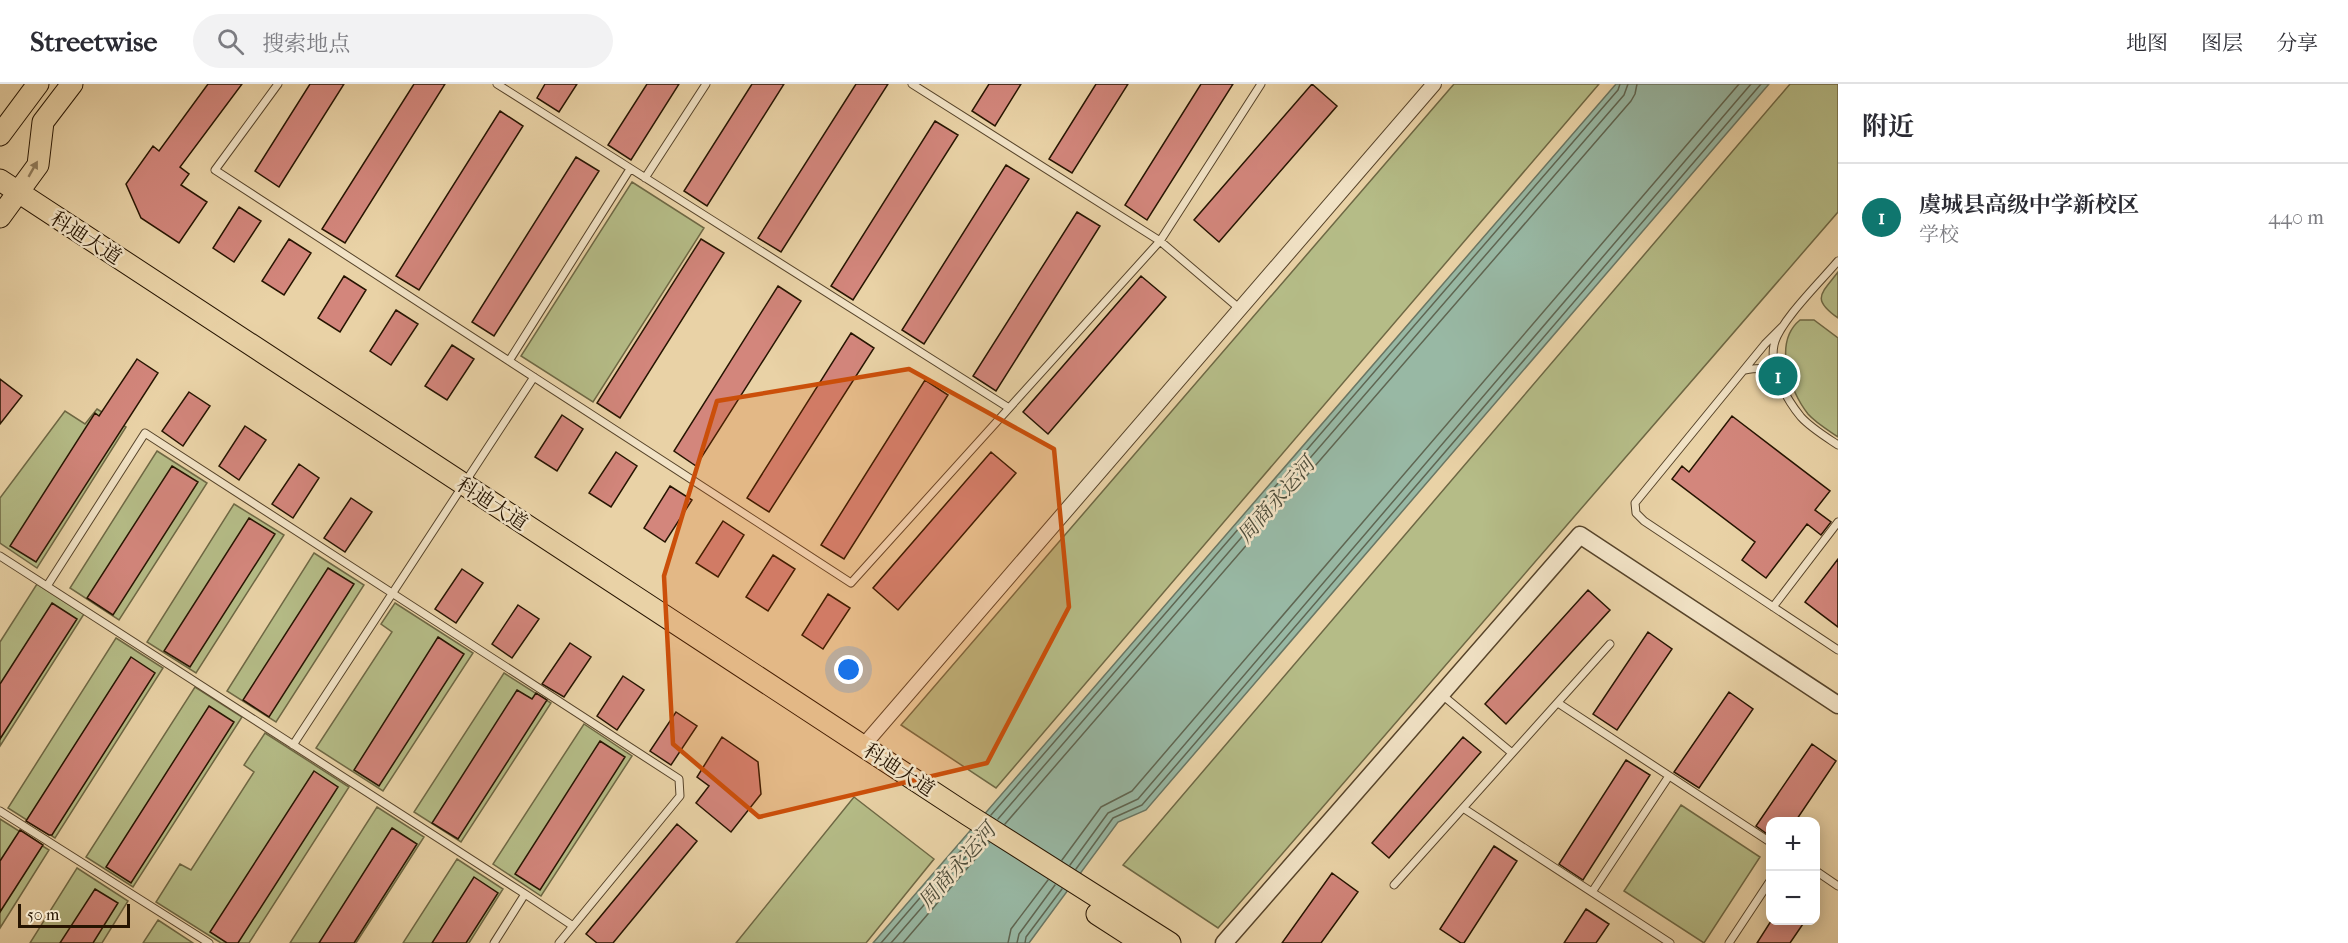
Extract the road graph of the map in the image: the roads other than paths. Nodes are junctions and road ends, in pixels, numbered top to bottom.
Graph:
1 (38, 84) edge
2 (72, 84) edge
3 (278, 84) edge
4 (497, 84) edge
5 (706, 84) edge
6 (912, 84) edge
7 (1262, 84) edge
8 (1434, 84) edge
9 (0, 135) edge
10 (630, 169) junction
11 (645, 178) junction
12 (6, 198) edge
13 (1160, 241) junction
14 (1838, 261) edge
15 (1240, 309) junction
16 (1783, 326) junction
17 (509, 361) junction
18 (1745, 370) junction
19 (1778, 374) junction
20 (534, 377) junction
21 (1009, 408) junction
22 (1838, 446) edge
23 (460, 490) junction
24 (1838, 522) edge
25 (0, 556) edge
26 (46, 586) junction
27 (393, 592) junction
28 (1773, 607) junction
29 (1611, 644) dead end
30 (1838, 650) edge
31 (1441, 694) junction
32 (1558, 703) junction
33 (1838, 705) edge
34 (293, 745) junction
35 (863, 746) junction
36 (1512, 753) junction
37 (1669, 776) junction
38 (1463, 808) junction
39 (0, 811) edge
40 (964, 819) junction
41 (1766, 839) edge
42 (1820, 874) edge
43 (1394, 885) dead end
44 (1838, 886) edge
45 (1766, 887) edge
46 (1592, 892) junction
47 (525, 894) junction
48 (1085, 898) junction
49 (573, 926) junction
50 (209, 943) edge
51 (494, 943) edge
52 (559, 943) edge
53 (1142, 943) edge
54 (1170, 943) edge
55 (1224, 943) edge
56 (1670, 943) edge
57 (1729, 943) edge

1 - 9 main road
12 -> 2 main road
3 - 17 lane
4 - 10 lane
5 - 11 lane
6 - 13 lane
7 - 13 lane
8 - 15 street
10 - 11 lane
10 - 17 lane
11 - 21 lane
12 - 23 main road, 科迪大道
13 - 15 lane
13 - 21 lane
14 - 16 lane
15 - 35 street
16 - 18 lane
16 - 19 lane
17 - 20 lane
18 - 19 lane
18 - 28 lane
19 - 22 lane
20 - 21 lane
20 - 23 lane
23 - 27 lane
23 - 35 main road, 科迪大道
23 - 40 main road, 科迪大道
24 - 28 lane
25 - 26 lane
26 - 27 lane
26 - 34 lane
27 - 34 lane
27 - 49 lane
28 - 30 lane
29 - 32 lane
31 - 33 street
31 - 36 lane
31 - 55 street
32 - 36 lane
32 - 37 lane
34 - 47 lane
35 - 40 main road, 科迪大道
36 - 38 lane
37 - 41 lane
37 - 46 lane
38 - 43 lane
38 - 46 lane
39 - 50 lane
40 - 48 main road
42 - 44 lane
45 - 57 lane
46 - 56 lane
47 - 49 lane
47 - 51 lane
48 - 53 main road
48 - 54 main road
49 - 52 lane

